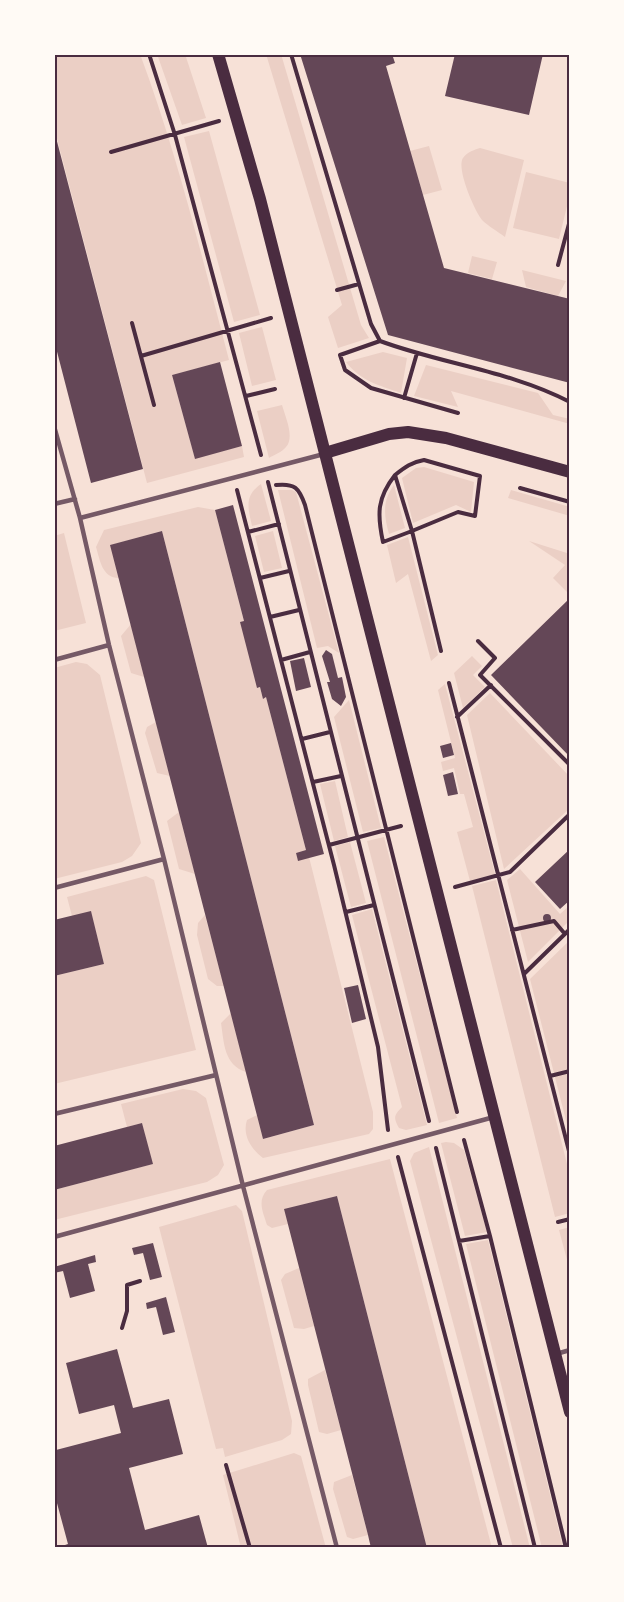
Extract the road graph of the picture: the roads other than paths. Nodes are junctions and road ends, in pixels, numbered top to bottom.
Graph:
1 (218, 54) edge
2 (54, 426) edge
3 (60, 447) junction
4 (54, 449) edge
5 (325, 453) junction
6 (570, 472) edge
7 (75, 499) junction
8 (54, 504) edge
9 (80, 518) junction
10 (108, 645) junction
11 (54, 660) edge
12 (164, 859) junction
13 (54, 888) edge
14 (216, 1075) junction
15 (54, 1114) edge
16 (495, 1118) junction
17 (243, 1186) junction
18 (54, 1237) edge
19 (570, 1350) edge
20 (556, 1354) junction
21 (570, 1412) edge
22 (338, 1548) edge

1 - 5 main road
2 - 3 lane
3 - 4 lane
3 - 7 lane
5 - 6 main road
5 - 9 lane
5 - 16 main road
7 - 8 lane
7 - 9 lane
9 - 10 lane
10 - 11 lane
10 - 12 lane
12 - 13 lane
12 - 14 lane
14 - 15 lane
14 - 17 lane
16 - 17 lane
16 - 20 main road
17 - 18 lane
17 - 22 lane
19 - 20 lane
20 - 21 main road

